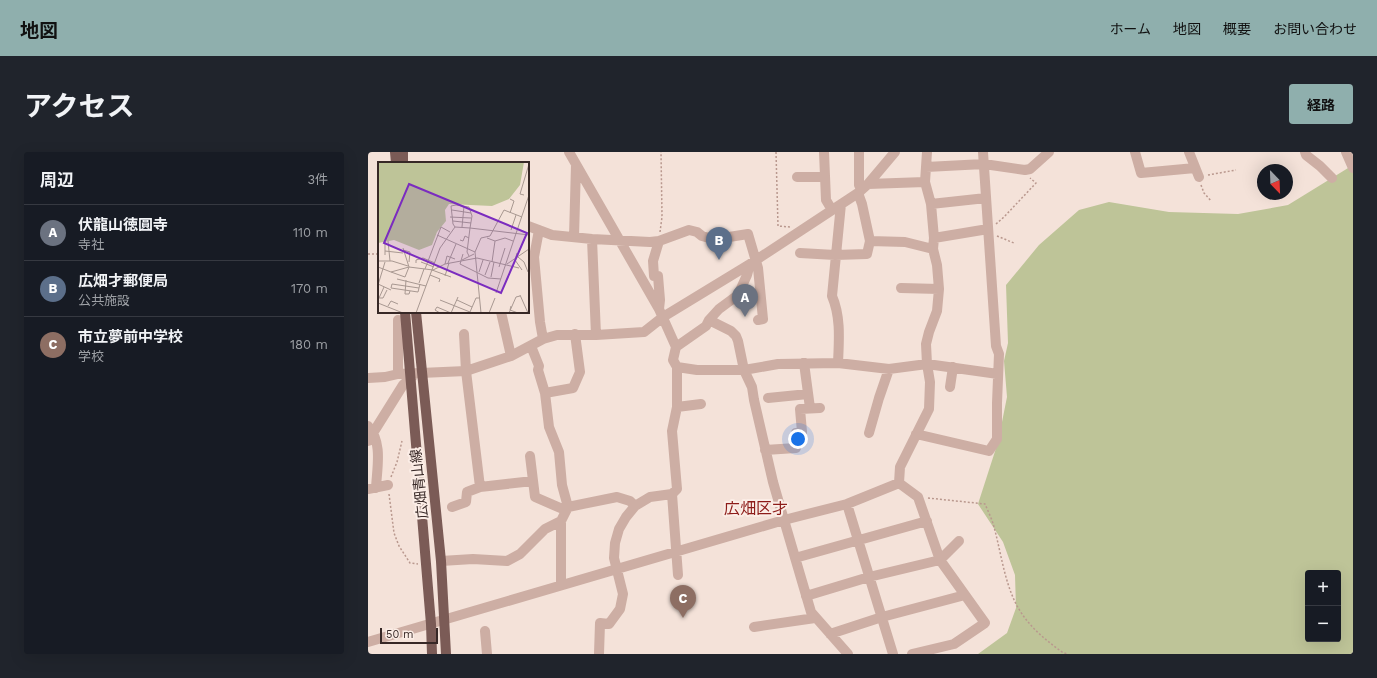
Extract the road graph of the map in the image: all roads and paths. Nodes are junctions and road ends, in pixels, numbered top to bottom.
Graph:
1 (395, 152) edge
2 (569, 152) edge
3 (661, 152) edge
4 (776, 152) edge
5 (824, 152) edge
6 (859, 152) edge
7 (895, 152) edge
8 (927, 152) edge
9 (983, 152) edge
10 (1049, 152) edge
11 (1135, 152) edge
12 (1189, 152) edge
13 (1305, 152) edge
14 (1346, 152) edge
15 (396, 162) edge
16 (576, 164) junction
17 (984, 164) junction
18 (926, 167) junction
19 (1353, 168) edge
20 (1025, 170) junction
21 (1236, 170) dead end
22 (1197, 172) junction
23 (797, 177) dead end
24 (825, 177) junction
25 (1332, 178) dead end
26 (925, 182) junction
27 (862, 189) junction
28 (986, 198) junction
29 (1211, 201) dead end
30 (931, 204) junction
31 (837, 207) junction
32 (529, 226) edge
33 (794, 227) dead end
34 (990, 228) junction
35 (539, 230) junction
36 (574, 237) junction
37 (934, 238) junction
38 (592, 239) junction
39 (618, 240) junction
40 (659, 240) junction
41 (870, 241) junction
42 (1014, 243) dead end
43 (933, 249) junction
44 (800, 253) dead end
45 (835, 255) junction
46 (753, 262) junction
47 (901, 288) dead end
48 (939, 289) junction
49 (405, 313) edge
50 (416, 313) edge
51 (501, 313) edge
52 (661, 313) junction
53 (398, 320) dead end
54 (709, 320) junction
55 (758, 320) dead end
56 (464, 334) dead end
57 (575, 334) junction
58 (596, 335) junction
59 (543, 340) junction
60 (531, 346) junction
61 (676, 347) junction
62 (511, 356) junction
63 (804, 363) junction
64 (838, 363) junction
65 (927, 364) junction
66 (677, 367) junction
67 (953, 367) junction
68 (889, 369) junction
69 (744, 370) junction
70 (466, 371) junction
71 (398, 374) junction
72 (419, 374) junction
73 (998, 374) junction
74 (368, 378) edge
75 (950, 387) dead end
76 (545, 393) junction
77 (808, 394) junction
78 (768, 398) dead end
79 (701, 404) dead end
80 (677, 407) junction
81 (370, 433) edge
82 (869, 433) dead end
83 (916, 434) junction
84 (402, 441) dead end
85 (764, 450) junction
86 (530, 456) dead end
87 (533, 481) junction
88 (899, 483) junction
89 (388, 485) junction
90 (480, 487) junction
91 (372, 489) edge
92 (672, 494) junction
93 (918, 497) junction
94 (847, 504) junction
95 (635, 506) junction
96 (452, 507) dead end
97 (567, 508) junction
98 (784, 520) junction
99 (561, 521) junction
100 (927, 521) junction
101 (858, 540) junction
102 (959, 541) dead end
103 (677, 551) junction
104 (795, 558) junction
105 (940, 560) junction
106 (441, 561) junction
107 (426, 565) junction
108 (618, 568) junction
109 (678, 574) dead end
110 (869, 577) junction
111 (561, 584) junction
112 (965, 595) junction
113 (806, 596) junction
114 (882, 617) junction
115 (816, 618) junction
116 (444, 620) junction
117 (431, 624) junction
118 (754, 627) dead end
119 (485, 631) dead end
120 (830, 634) junction
121 (368, 642) edge
122 (432, 654) edge
123 (446, 654) edge
124 (487, 654) edge
125 (599, 654) edge
126 (848, 654) edge
127 (893, 654) edge
128 (912, 654) edge
129 (1067, 654) edge

1 - 15 main road
2 - 16 street
3 - 40 path
4 - 33 path
5 - 24 street
6 - 27 street
7 - 27 street
8 - 18 street
9 - 17 street
10 - 20 street
11 - 22 street
12 - 22 street
13 - 25 street
14 - 19 street
16 - 36 street
16 - 39 street
17 - 18 street
17 - 20 street
17 - 28 street
18 - 26 street
20 - 34 path
21 - 22 path
22 - 29 path
23 - 24 street
24 - 31 street
26 - 27 street
26 - 30 street
27 - 31 street
27 - 41 street
28 - 30 street
28 - 34 street
30 - 37 street
31 - 45 street
31 - 46 street
32 - 35 street
34 - 37 street
34 - 42 path
34 - 73 street
35 - 36 street
35 - 59 street
36 - 38 street
37 - 43 street
38 - 39 street
38 - 58 street
39 - 40 street
39 - 52 street
40 - 46 street
40 - 52 street
41 - 43 street
41 - 45 street
43 - 48 street
44 - 45 street
45 - 64 street
46 - 52 street
46 - 54 street
46 - 55 street
47 - 48 street
48 - 65 street
49 - 107 main road, 広畑青山線
50 - 72 main road, 広畑青山線
51 - 62 street
52 - 58 street
52 - 61 street
53 - 71 street
54 - 61 street
54 - 69 street
56 - 70 street
57 - 58 street
57 - 59 street
57 - 76 street
59 - 60 street
60 - 62 street
60 - 76 street
61 - 66 street
62 - 70 street
63 - 64 street
63 - 69 street
63 - 77 street
64 - 68 street
65 - 67 street
65 - 68 street
65 - 83 street
66 - 69 street
66 - 80 street
67 - 73 street
67 - 75 street
68 - 82 street
69 - 85 street
70 - 72 street
70 - 90 street
71 - 72 street
71 - 74 street
72 - 81 street
72 - 106 main road, 広畑青山線
73 - 83 street
76 - 97 street
77 - 78 street
77 - 85 street
79 - 80 street
80 - 92 street
81 - 91 street
83 - 88 street
84 - 89 path
85 - 98 street
86 - 87 street
87 - 90 street
87 - 97 street
88 - 93 street
88 - 94 street
89 - 91 street
89 - 107 path
90 - 96 street
92 - 95 street
92 - 103 street
93 - 100 street
93 - 129 path
94 - 98 street
94 - 101 street
95 - 97 street
95 - 108 street
97 - 99 street
98 - 103 street
98 - 104 street
99 - 106 street
99 - 111 street
100 - 101 street
100 - 105 street
101 - 104 street
101 - 110 street
102 - 105 street
103 - 108 street
103 - 109 street
104 - 113 street
105 - 110 street
105 - 112 street
106 - 116 main road, 広畑青山線
107 - 117 main road, 広畑青山線
108 - 111 street
108 - 125 street
110 - 113 street
110 - 114 street
111 - 116 street
112 - 114 street
112 - 128 street
113 - 115 street
114 - 120 street
114 - 127 street
115 - 118 street
115 - 120 street
116 - 117 street
116 - 123 main road, 広畑青山線
117 - 121 street
117 - 122 main road, 広畑青山線
119 - 124 street
120 - 126 street

